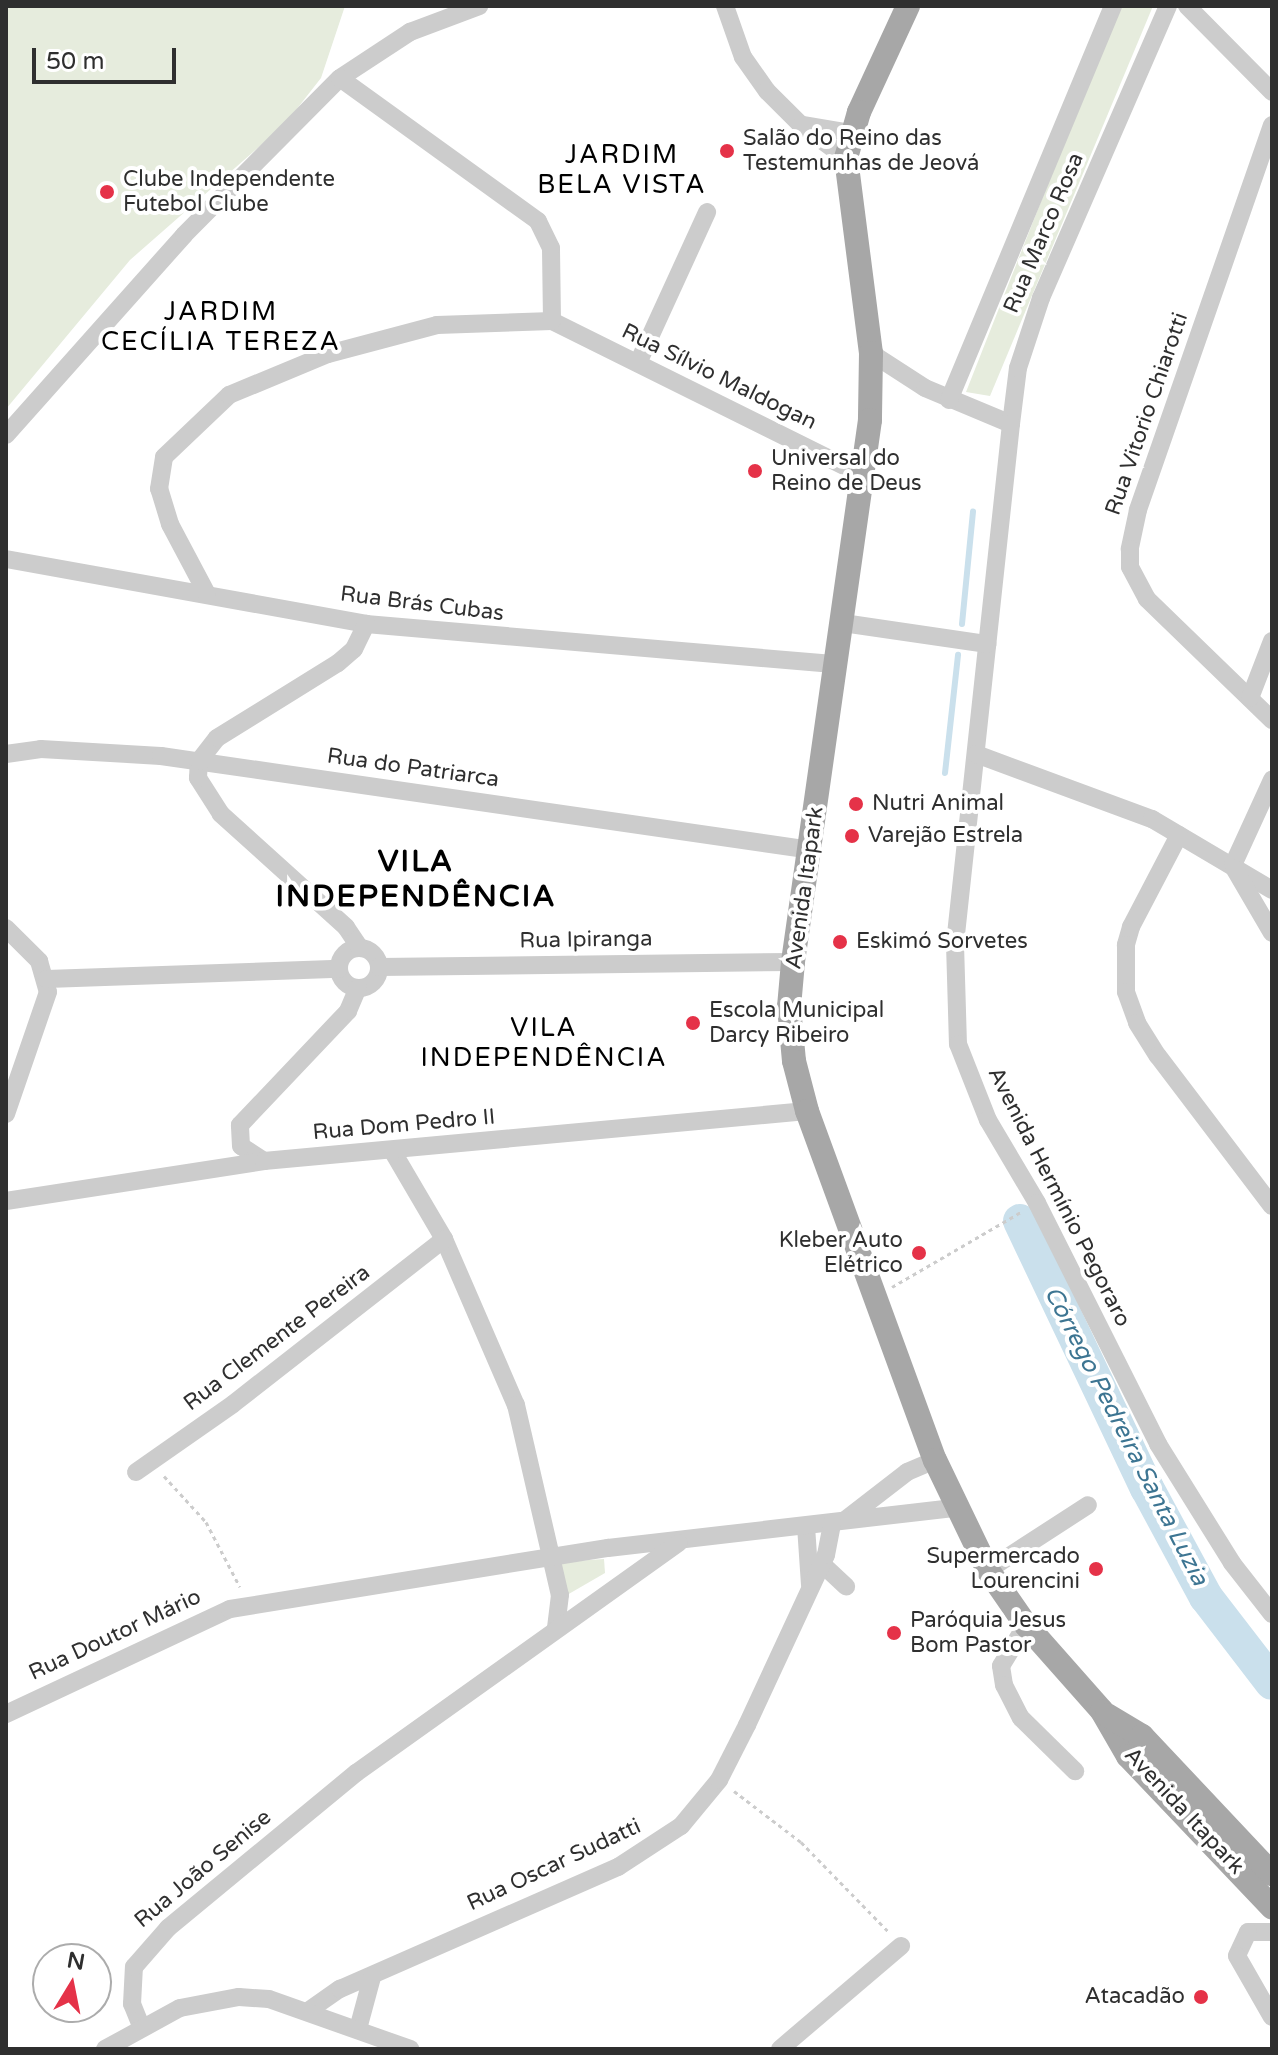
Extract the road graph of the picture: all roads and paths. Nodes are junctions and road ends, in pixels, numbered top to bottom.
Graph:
1 (479, 6) edge
2 (725, 6) edge
3 (908, 6) edge
4 (1113, 6) edge
5 (1168, 6) edge
6 (1187, 6) edge
7 (340, 78) junction
8 (1272, 92) edge
9 (801, 125) junction
10 (1272, 125) edge
11 (851, 133) junction
12 (846, 158) junction
13 (707, 212) dead end
14 (552, 321) junction
15 (871, 353) junction
16 (638, 363) junction
17 (949, 400) junction
18 (1011, 424) junction
19 (6, 435) edge
20 (864, 476) junction
21 (6, 559) edge
22 (207, 594) junction
23 (843, 623) junction
24 (366, 624) junction
25 (1272, 641) edge
26 (987, 644) junction
27 (836, 664) junction
28 (1250, 698) junction
29 (1272, 720) edge
30 (6, 754) edge
31 (976, 754) junction
32 (199, 761) junction
33 (1272, 780) edge
34 (1179, 835) junction
35 (812, 850) junction
36 (1233, 865) junction
37 (1272, 890) edge
38 (6, 928) edge
39 (1272, 933) edge
40 (360, 948) junction
41 (793, 962) junction
42 (379, 967) junction
43 (339, 969) junction
44 (47, 979) junction
45 (358, 988) junction
46 (807, 1111) junction
47 (6, 1114) edge
48 (393, 1152) junction
49 (264, 1161) junction
50 (6, 1201) edge
51 (1037, 1203) junction
52 (1272, 1206) edge
53 (444, 1239) junction
54 (875, 1297) junction
55 (935, 1460) junction
56 (142, 1468) joint
57 (1088, 1505) dead end
58 (956, 1508) junction
59 (838, 1522) junction
60 (806, 1526) junction
61 (679, 1542) junction
62 (608, 1548) junction
63 (552, 1556) junction
64 (822, 1564) junction
65 (988, 1570) junction
66 (621, 1581) junction
67 (846, 1586) dead end
68 (810, 1588) junction
69 (560, 1595) junction
70 (588, 1604) junction
71 (247, 1606) junction
72 (1272, 1614) edge
73 (1026, 1625) junction
74 (556, 1628) junction
75 (1102, 1711) junction
76 (6, 1714) edge
77 (1075, 1771) dead end
78 (719, 1780) junction
79 (1272, 1874) edge
80 (1272, 1907) edge
81 (1272, 1932) edge
82 (901, 1946) joint
83 (372, 1977) junction
84 (308, 2011) junction
85 (1272, 2017) edge
86 (141, 2026) junction
87 (358, 2029) junction
88 (105, 2049) edge
89 (410, 2049) edge
90 (780, 2049) edge

1 - 7 street
2 - 9 street
3 - 11 main road, Avenida Itapark
4 - 17 street, Rua Marco Rosa
5 - 18 street, Rua Marco Rosa
6 - 8 street
7 - 14 street
7 - 19 street
9 - 11 street
9 - 12 street
10 - 28 street, Rua Vitorio Chiarotti
11 - 12 main road, Avenida Itapark
12 - 15 main road, Avenida Itapark
13 - 16 street
14 - 16 street, Rua Sílvio Maldogan
14 - 22 street
15 - 17 street
15 - 20 main road, Avenida Itapark
16 - 20 street, Rua Sílvio Maldogan
17 - 18 street
18 - 26 street, Avenida Hermínio Pegoraro
20 - 23 main road, Avenida Itapark
21 - 22 street, Rua Brás Cubas
22 - 24 street, Rua Brás Cubas
23 - 26 street
23 - 27 main road, Avenida Itapark
24 - 27 street, Rua Brás Cubas
24 - 32 street
25 - 28 street
26 - 31 street, Avenida Hermínio Pegoraro
27 - 35 main road, Avenida Itapark
28 - 29 street, Rua Vitorio Chiarotti
30 - 32 street, Rua do Patriarca
31 - 34 street
31 - 51 street, Avenida Hermínio Pegoraro
32 - 35 street, Rua do Patriarca
32 - 40 street
33 - 36 street
34 - 36 street
34 - 52 street
35 - 41 main road, Avenida Itapark
36 - 37 street
36 - 39 street
38 - 44 street
40 - 42 street
40 - 43 street
41 - 42 street, Rua Ipiranga
41 - 46 main road, Avenida Itapark
42 - 45 street
43 - 44 street
43 - 45 street
44 - 47 street
45 - 49 street
46 - 48 street, Rua Dom Pedro II
46 - 54 main road, Avenida Itapark
48 - 49 street, Rua Dom Pedro II
48 - 53 street
49 - 50 street, Rua Dom Pedro II
51 - 54 path
51 - 72 street, Avenida Hermínio Pegoraro
53 - 56 street, Rua Clemente Pereira
53 - 63 street
54 - 55 main road, Avenida Itapark
55 - 58 main road, Avenida Itapark
55 - 59 street
56 - 71 path
57 - 65 street
58 - 59 street, Rua Doutor Mário
58 - 65 main road, Avenida Itapark
59 - 60 street, Rua Doutor Mário
59 - 64 street, Rua Oscar Sudatti
60 - 61 street, Rua Doutor Mário
60 - 68 street, Rua Oscar Sudatti
61 - 62 street, Rua Doutor Mário
61 - 66 street, Rua João Senise
62 - 63 street, Rua Doutor Mário
62 - 66 street
63 - 69 street
63 - 71 street, Rua Doutor Mário
64 - 67 street
64 - 68 street, Rua Oscar Sudatti
65 - 73 main road, Avenida Itapark
66 - 70 street, Rua João Senise
68 - 78 street, Rua Oscar Sudatti
69 - 70 street
69 - 74 street
70 - 74 street, Rua João Senise
71 - 76 street, Rua Doutor Mário
73 - 75 main road, Avenida Itapark
73 - 77 street
74 - 86 street, Rua João Senise
75 - 79 main road, Avenida Itapark
75 - 80 main road, Avenida Itapark
78 - 82 path
78 - 83 street, Rua Oscar Sudatti
81 - 85 street
82 - 90 street
83 - 84 street, Rua Oscar Sudatti
83 - 87 street
84 - 86 street
84 - 87 street
86 - 88 street
87 - 89 street

